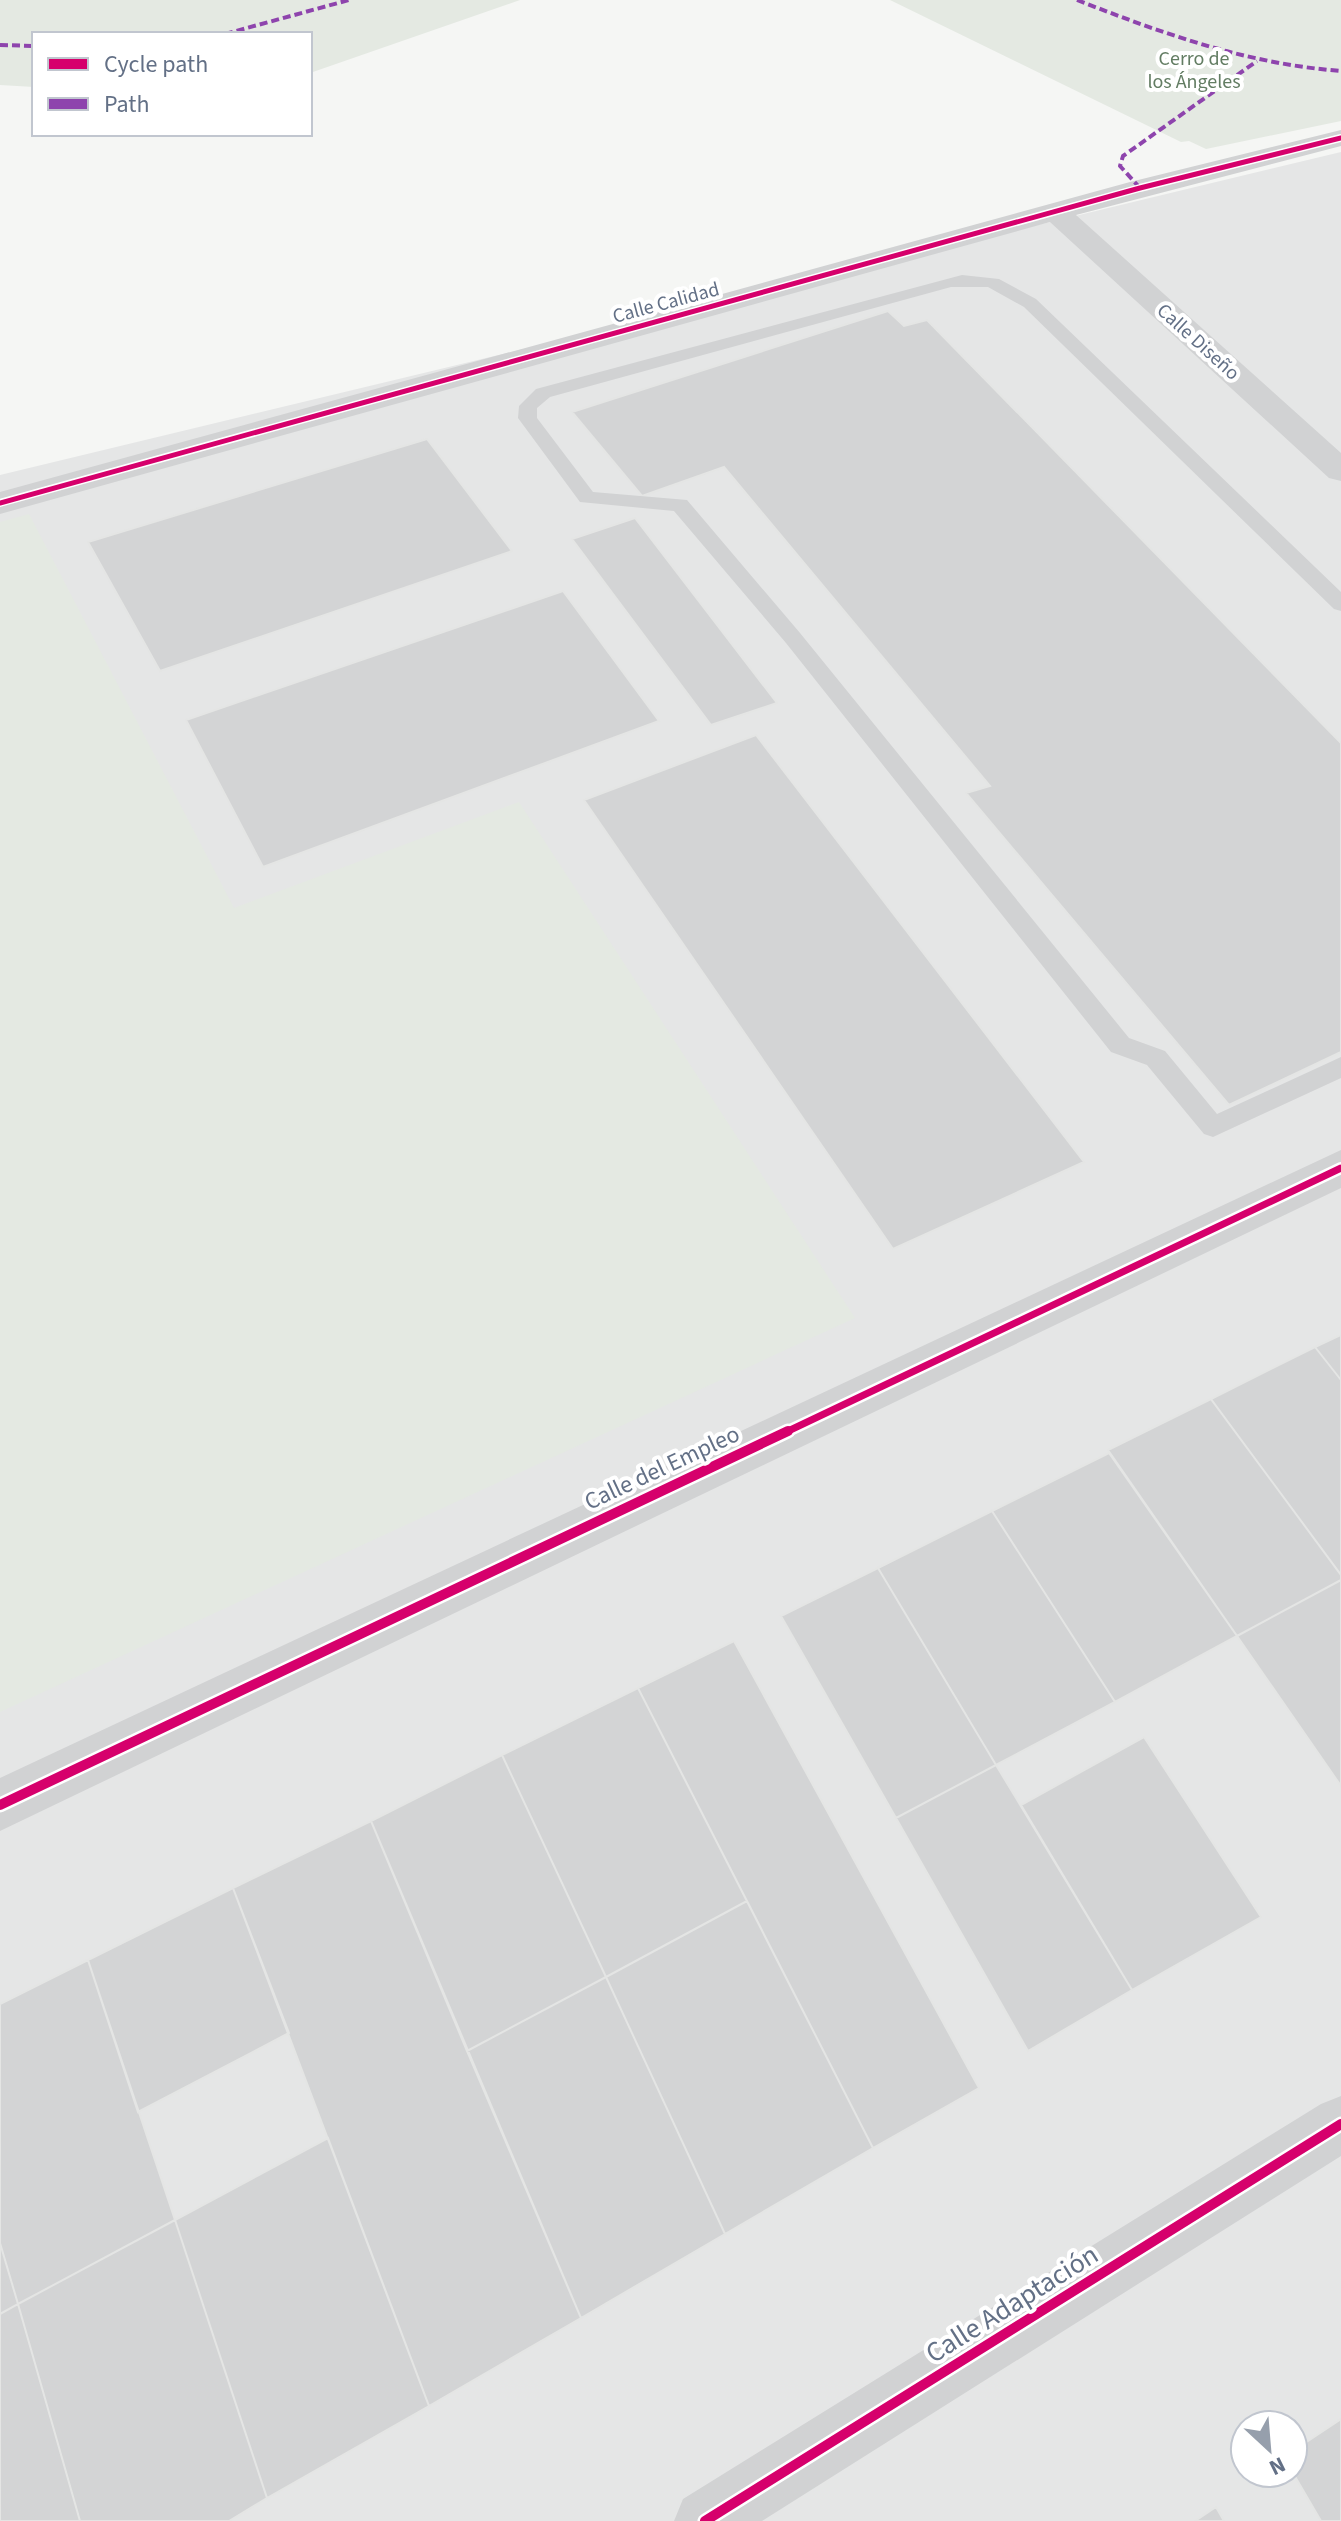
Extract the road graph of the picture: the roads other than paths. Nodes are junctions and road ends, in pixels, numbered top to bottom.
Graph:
1 (1341, 138) edge
2 (1056, 212) junction
3 (1341, 471) edge
4 (0, 503) edge
5 (1333, 585) edge
6 (1341, 604) edge
7 (1341, 1067) edge
8 (1341, 1168) edge
9 (0, 1805) edge
10 (1341, 2124) edge
11 (705, 2521) edge

1 - 2 street, Calle Calidad
2 - 3 street, Calle Diseño
2 - 4 street, Calle Calidad
5 - 6 lane
5 - 7 lane
8 - 9 street, Calle del Empleo
10 - 11 street, Calle Adaptación

